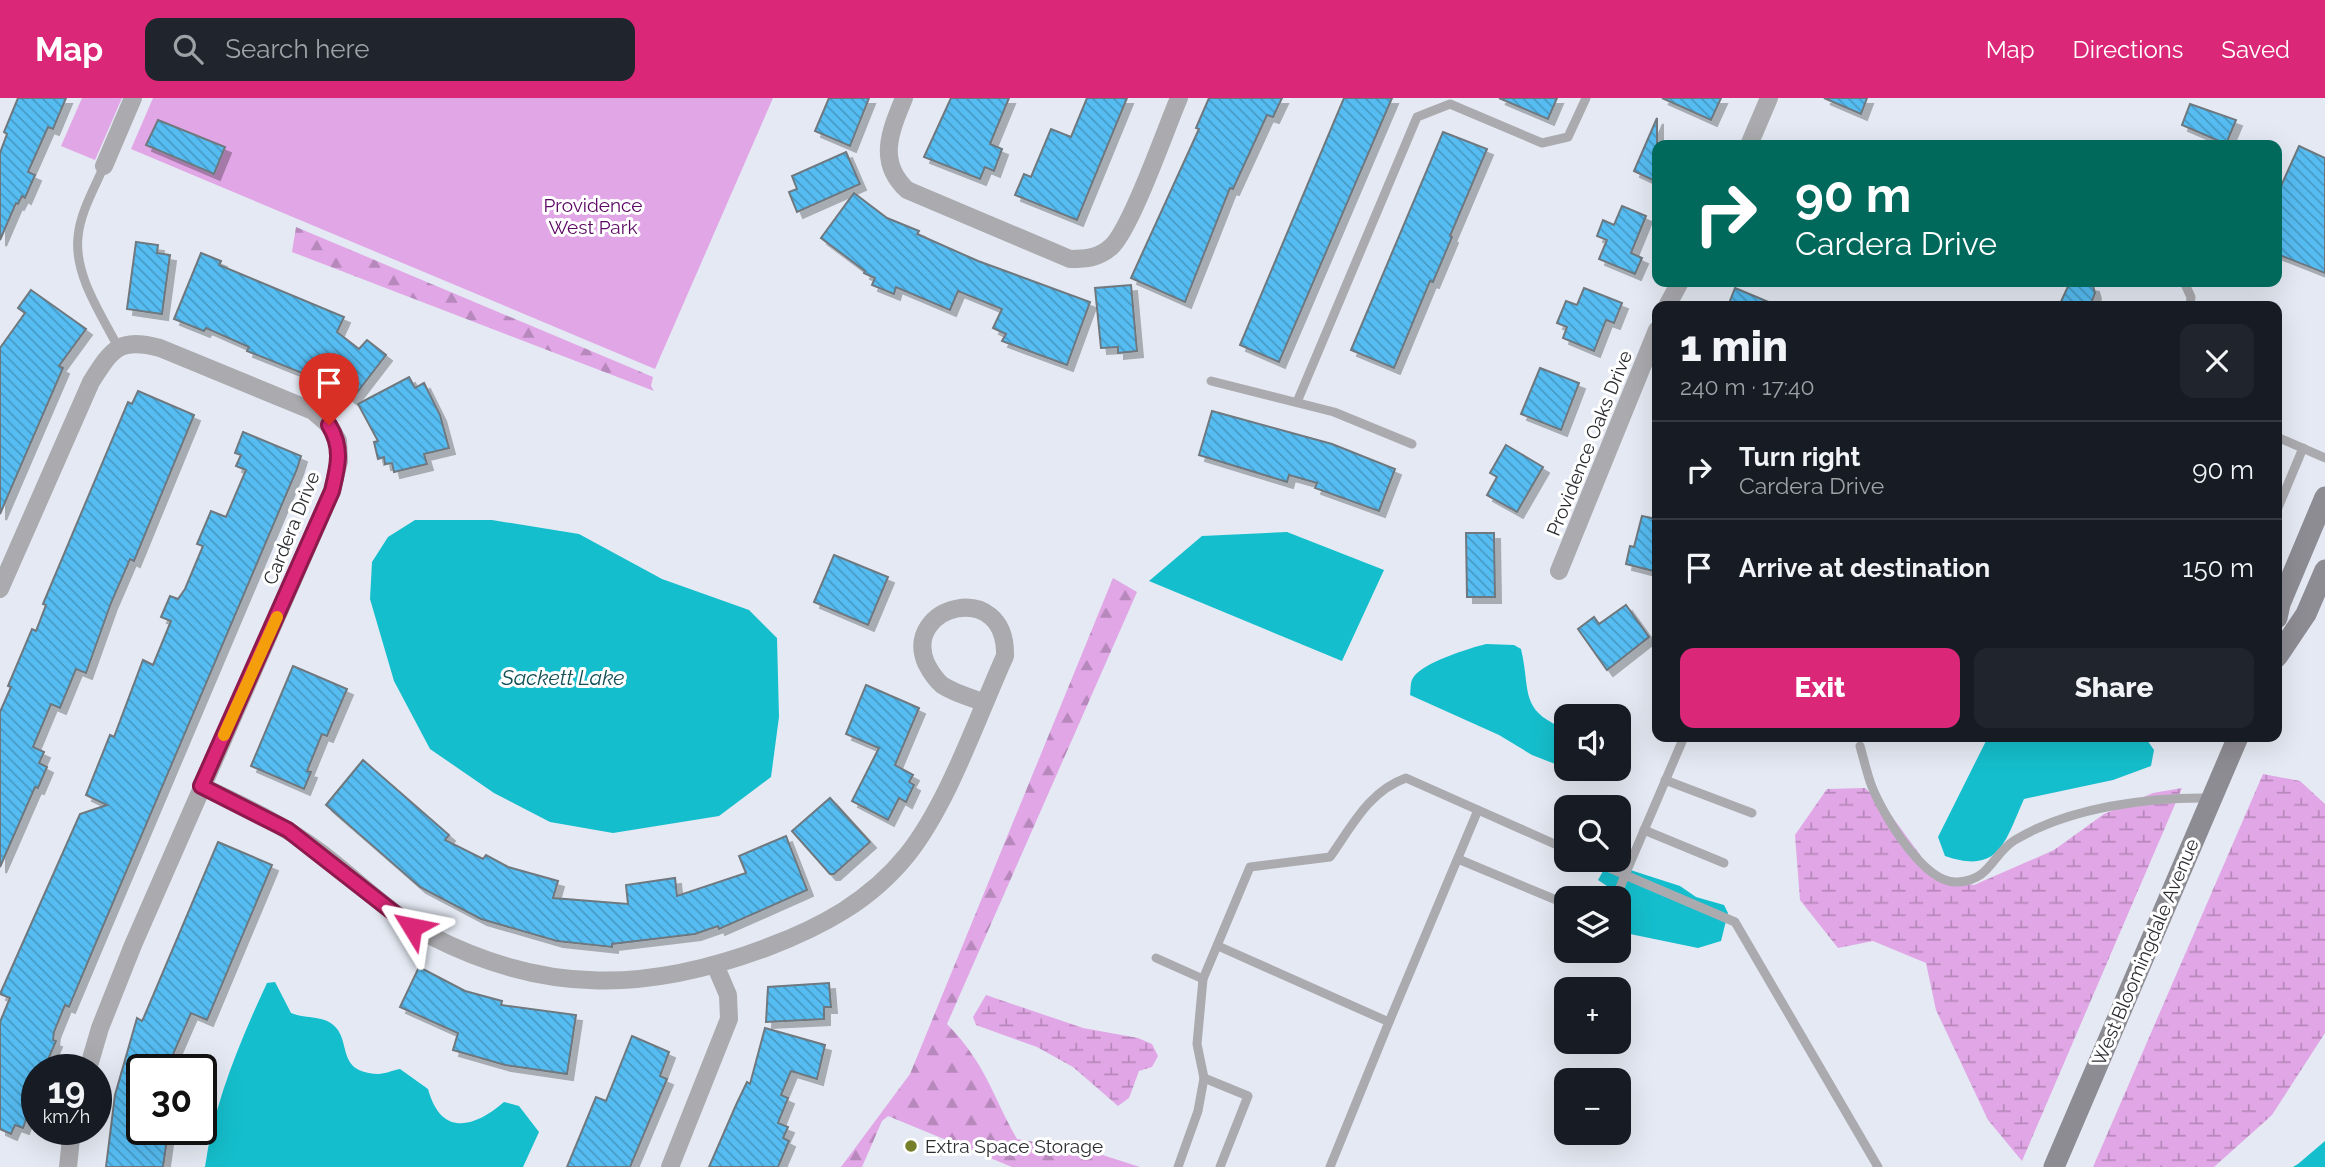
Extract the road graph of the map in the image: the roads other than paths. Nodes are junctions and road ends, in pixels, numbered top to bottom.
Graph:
1 (133, 98) edge
2 (904, 98) edge
3 (1179, 98) edge
4 (1586, 98) edge
5 (1769, 98) edge
6 (1751, 140) edge
7 (104, 166) joint
8 (1652, 342) edge
9 (118, 347) junction
10 (1211, 381) dead end
11 (1297, 402) junction
12 (2282, 439) edge
13 (1412, 444) dead end
14 (2303, 448) junction
15 (2325, 458) edge
16 (2325, 497) edge
17 (2282, 498) edge
18 (1559, 571) dead end
19 (2325, 572) edge
20 (0, 589) edge
21 (2282, 599) edge
22 (2282, 650) edge
23 (982, 702) junction
24 (1682, 742) edge
25 (2236, 742) edge
26 (1860, 746) dead end
27 (1665, 780) junction
28 (201, 786) junction
29 (2211, 798) junction
30 (1478, 810) junction
31 (1752, 813) dead end
32 (1644, 830) junction
33 (1554, 844) edge
34 (1458, 859) junction
35 (1724, 863) dead end
36 (1618, 872) edge
37 (1625, 875) junction
38 (1621, 886) edge
39 (1554, 899) edge
40 (1218, 946) junction
41 (1156, 958) dead end
42 (716, 967) junction
43 (1203, 979) junction
44 (1390, 1022) junction
45 (92, 1054) edge
46 (1204, 1078) junction
47 (70, 1145) edge
48 (68, 1167) edge
49 (670, 1167) edge
50 (1178, 1167) edge
51 (1220, 1167) edge
52 (1330, 1167) edge
53 (1878, 1167) edge
54 (2054, 1167) edge

1 - 7 street
2 - 3 street
4 - 11 lane
5 - 6 street
7 - 9 lane
8 - 18 street, Providence Oaks Drive
9 - 20 street
9 - 28 street, Cardera Drive
10 - 11 lane
11 - 13 lane
12 - 14 lane
14 - 15 lane
14 - 17 lane
16 - 21 main road
19 - 22 main road
23 - 23 street
23 - 42 street
24 - 27 lane
25 - 29 main road, West Bloomingdale Avenue
26 - 29 lane
27 - 31 lane
27 - 32 lane
28 - 42 street
28 - 45 street, Cardera Drive
29 - 54 main road, West Bloomingdale Avenue
30 - 33 lane
30 - 34 lane
30 - 40 lane
32 - 35 lane
32 - 37 lane
34 - 39 lane
34 - 44 lane
36 - 37 lane
37 - 38 lane
37 - 53 lane
40 - 43 lane
40 - 44 lane
41 - 43 lane
42 - 49 street
43 - 46 lane
44 - 52 lane
46 - 50 lane
46 - 51 lane
47 - 48 street

